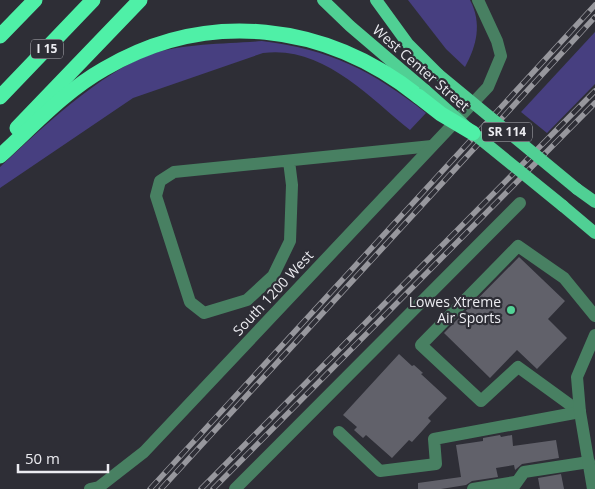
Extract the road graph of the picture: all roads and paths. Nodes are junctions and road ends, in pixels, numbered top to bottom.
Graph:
1 (35, 0) edge
2 (93, 0) edge
3 (140, 0) edge
4 (323, 0) edge
5 (376, 0) edge
6 (478, 0) edge
7 (0, 36) edge
8 (422, 93) junction
9 (0, 97) edge
10 (473, 133) joint
11 (0, 145) edge
12 (432, 146) junction
13 (0, 156) edge
14 (290, 161) junction
15 (595, 202) edge
16 (520, 203) dead end
17 (595, 231) edge
18 (595, 316) edge
19 (595, 335) edge
20 (580, 412) junction
21 (339, 432) dead end
22 (589, 462) junction
23 (514, 486) edge
24 (90, 489) edge
25 (235, 489) edge
26 (473, 489) edge
27 (593, 489) edge

1 - 7 highway
2 - 9 highway, I 15
3 - 11 highway
4 - 8 main road, West Center Street
5 - 15 main road, West Center Street / SR 114, bridge
6 - 12 street, South 1200 West
8 - 10 highway, bridge
8 - 13 highway
10 - 17 main road, SR 114, bridge
12 - 14 street
12 - 24 street, South 1200 West
14 - 14 street
16 - 25 street
18 - 20 street
19 - 20 street
20 - 21 street
20 - 22 street
22 - 23 street
22 - 27 street
23 - 26 street

